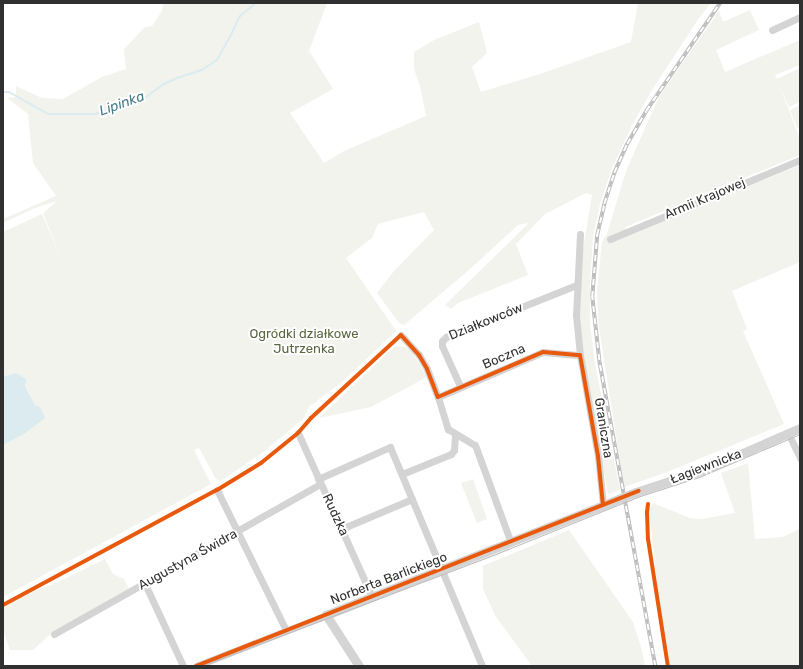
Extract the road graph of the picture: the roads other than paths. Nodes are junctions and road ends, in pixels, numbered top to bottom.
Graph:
1 (800, 17) edge
2 (772, 30) dead end
3 (800, 160) edge
4 (580, 234) dead end
5 (610, 239) dead end
6 (577, 285) junction
7 (401, 335) dead end
8 (580, 354) junction
9 (460, 386) junction
10 (438, 397) junction
11 (800, 428) edge
12 (298, 433) dead end
13 (788, 433) junction
14 (455, 434) junction
15 (800, 458) edge
16 (402, 474) junction
17 (319, 481) junction
18 (217, 490) dead end
19 (412, 499) junction
20 (607, 504) junction
21 (341, 529) junction
22 (238, 531) junction
23 (511, 543) junction
24 (442, 570) junction
25 (145, 584) junction
26 (372, 597) junction
27 (326, 615) junction
28 (286, 630) junction
29 (54, 634) dead end
30 (182, 666) edge
31 (196, 666) edge
32 (358, 666) edge
33 (482, 666) edge

1 - 2 street
3 - 5 street, Armii Krajowej
4 - 6 street, Graniczna
6 - 8 street, Graniczna
6 - 9 street, Działkowców
7 - 10 street
8 - 9 street, Boczna
8 - 20 street, Graniczna
9 - 10 street, Boczna
10 - 14 street
11 - 13 street, Łagiewnicka
12 - 17 street, Rudzka
13 - 15 street
13 - 20 street, Łagiewnicka, bridge
14 - 16 street
14 - 23 street
16 - 17 street, Augustyna Świdra
16 - 19 street
17 - 21 street, Rudzka
17 - 22 street, Augustyna Świdra
18 - 22 street
19 - 21 street
19 - 24 street
20 - 23 street, Norberta Barlickiego
21 - 26 street, Rudzka
22 - 25 street, Augustyna Świdra
22 - 28 street
23 - 24 street, Norberta Barlickiego
24 - 26 street, Norberta Barlickiego
24 - 33 street
25 - 29 street, Augustyna Świdra
25 - 30 street
26 - 27 street, Norberta Barlickiego
27 - 28 street, Norberta Barlickiego
27 - 32 street
28 - 31 street, Norberta Barlickiego

